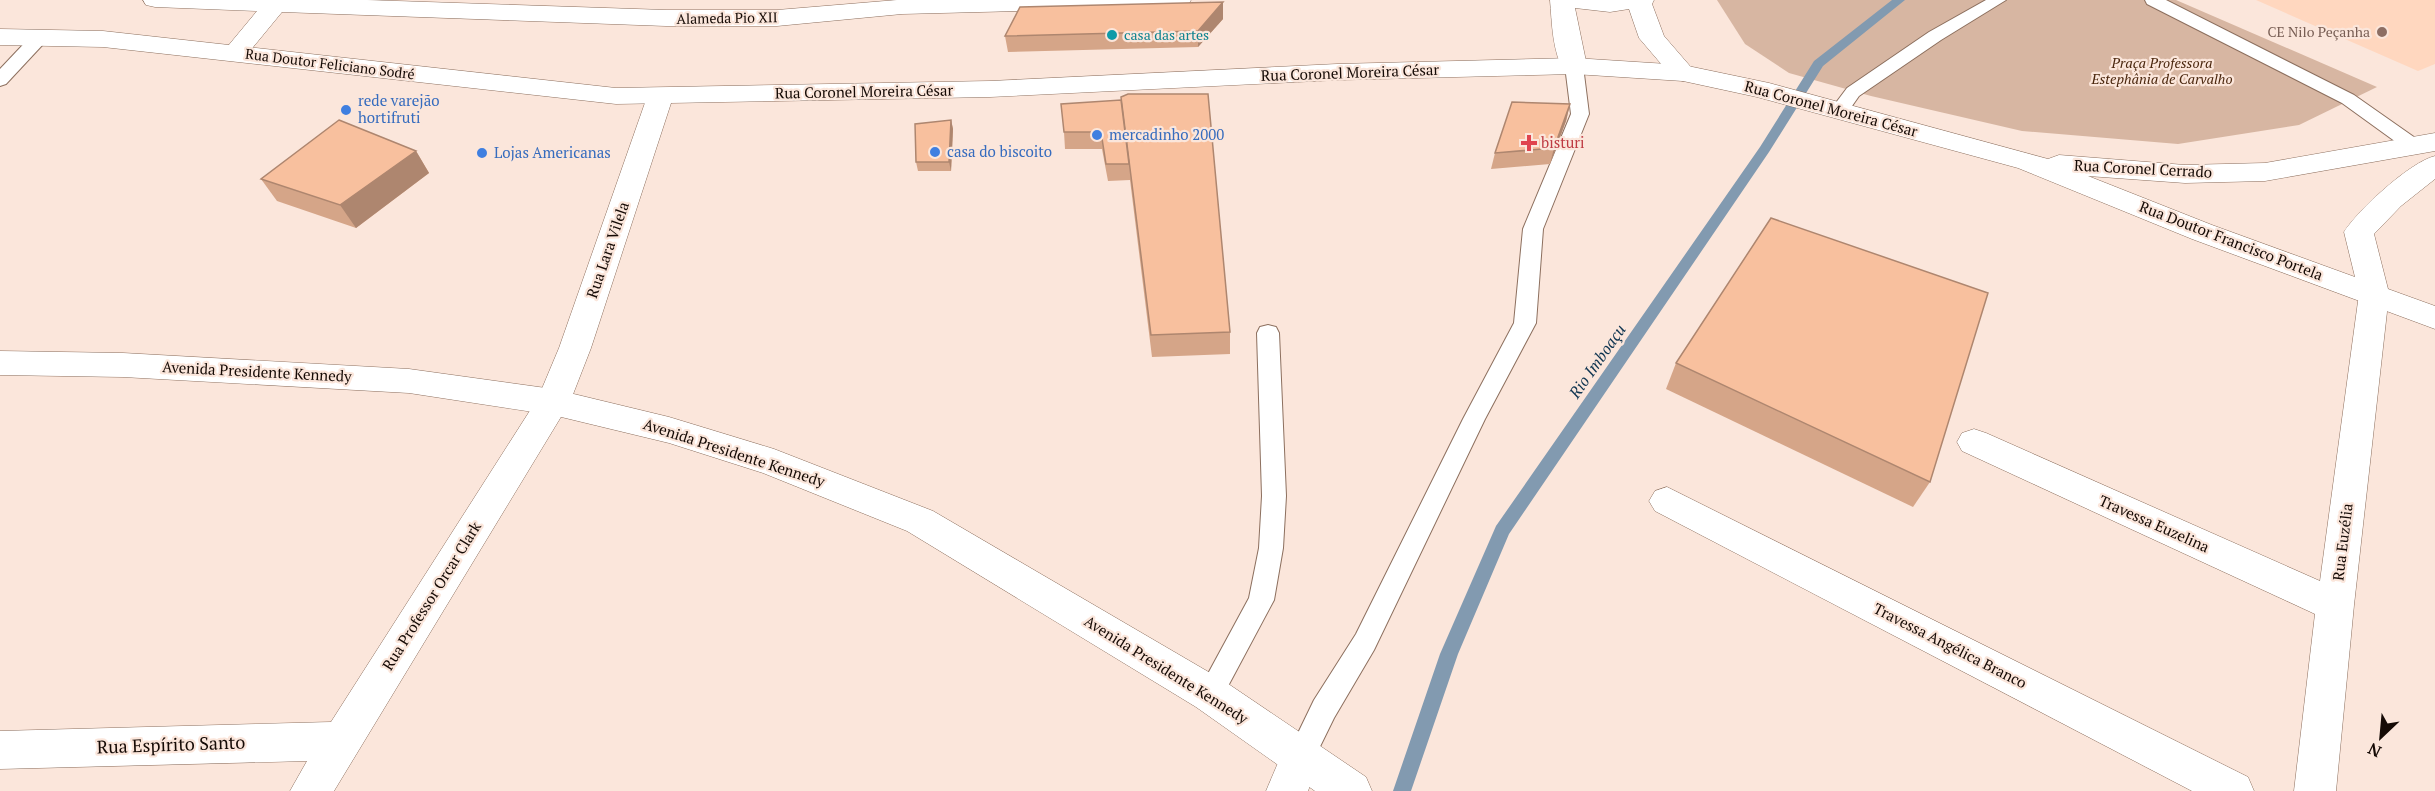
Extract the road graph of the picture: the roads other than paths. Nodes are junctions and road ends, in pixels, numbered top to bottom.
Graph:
1 (155, 0) edge
2 (1179, 0) edge
3 (1562, 0) edge
4 (1572, 0) edge
5 (1998, 0) edge
6 (2153, 0) edge
7 (1640, 1) edge
8 (275, 5) junction
9 (431, 5) edge
10 (41, 36) junction
11 (0, 37) edge
12 (236, 52) junction
13 (1574, 66) junction
14 (1683, 73) junction
15 (0, 80) edge
16 (660, 97) junction
17 (1837, 111) junction
18 (2428, 151) edge
19 (2028, 162) junction
20 (2374, 294) junction
21 (2435, 318) edge
22 (1268, 333) dead end
23 (0, 363) edge
24 (553, 402) junction
25 (1974, 442) dead end
26 (1667, 501) dead end
27 (2335, 605) junction
28 (1210, 694) junction
29 (342, 741) junction
30 (0, 750) edge
31 (1317, 779) edge
32 (310, 791) edge
33 (2233, 791) edge
34 (2316, 791) edge

1 - 8 main road, Alameda Pio XII
2 - 9 main road, Alameda Pio XII
3 - 13 main road
4 - 7 main road
5 - 17 lane
6 - 18 lane
7 - 14 main road
8 - 9 main road, Alameda Pio XII
8 - 12 main road
10 - 11 main road, Rua Doutor Feliciano Sodré
10 - 12 main road, Rua Doutor Feliciano Sodré
10 - 15 lane
12 - 16 main road, Rua Doutor Feliciano Sodré
13 - 14 main road, Rua Coronel Moreira César
13 - 16 main road, Rua Coronel Moreira César
13 - 31 lane
14 - 17 main road, Rua Coronel Moreira César
16 - 24 main road, Rua Lara Vilela
17 - 19 main road, Rua Coronel Moreira César
18 - 19 main road, Rua Coronel Cerrado
18 - 20 main road
19 - 20 main road, Rua Doutor Francisco Portela
20 - 21 main road, Rua Doutor Francisco Portela
20 - 27 main road, Rua Euzélia
22 - 28 lane
23 - 24 main road, Avenida Presidente Kennedy
24 - 28 main road, Avenida Presidente Kennedy
24 - 29 main road, Rua Professor Orcar Clark
25 - 27 main road, Travessa Euzelina
26 - 33 main road, Travessa Angélica Branco
27 - 34 main road, Rua Euzélia
28 - 31 main road, Avenida Presidente Kennedy
29 - 30 main road, Rua Espírito Santo
29 - 32 main road, Rua Professor Orcar Clark

